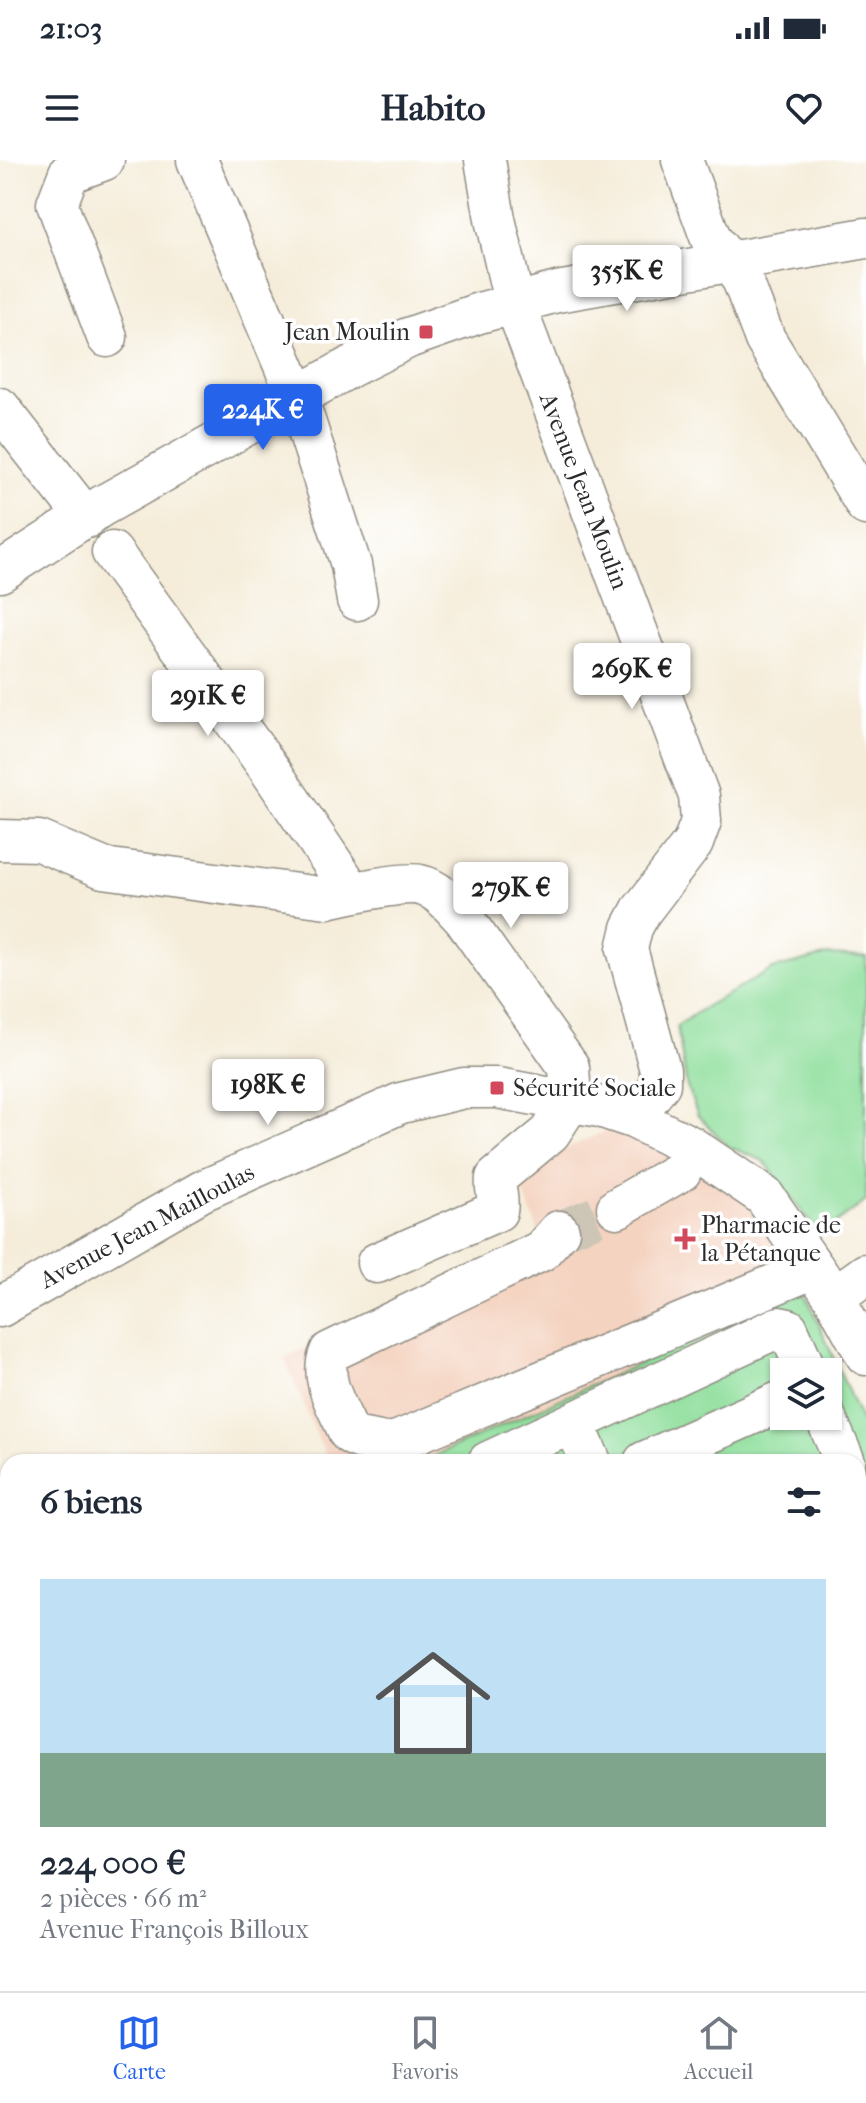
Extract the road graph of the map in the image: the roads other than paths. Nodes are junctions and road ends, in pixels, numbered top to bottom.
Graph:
1 (104, 160) edge
2 (197, 160) edge
3 (485, 160) edge
4 (682, 160) edge
5 (866, 238) edge
6 (729, 262) junction
7 (514, 302) junction
8 (107, 337) dead end
9 (297, 396) junction
10 (0, 408) edge
11 (866, 505) edge
12 (86, 518) junction
13 (112, 552) dead end
14 (0, 572) edge
15 (357, 600) dead end
16 (0, 840) edge
17 (352, 892) junction
18 (571, 1101) junction
19 (633, 1118) junction
20 (690, 1146) junction
21 (617, 1208) tunnel mouth
22 (559, 1231) tunnel mouth
23 (377, 1263) dead end
24 (866, 1274) edge
25 (824, 1282) junction
26 (0, 1307) edge
27 (866, 1355) edge
28 (801, 1358) edge
29 (770, 1406) edge
30 (831, 1430) edge
31 (582, 1442) edge
32 (526, 1454) edge
33 (555, 1454) edge
34 (662, 1454) edge
35 (842, 1454) edge

1 - 8 street
2 - 9 street
3 - 7 street, Avenue Jean Moulin
4 - 6 street
5 - 6 street
6 - 7 street
6 - 11 street
7 - 9 street
7 - 19 street, Avenue Jean Moulin
9 - 12 street
9 - 15 street
10 - 12 street
12 - 14 street
13 - 17 street
16 - 17 street
17 - 18 street
18 - 19 street, Avenue Jean Mailloulas
18 - 23 street
18 - 26 street, Avenue Jean Mailloulas
19 - 20 street, Avenue Jean Mailloulas
20 - 21 street
20 - 25 street, Avenue Jean Mailloulas
22 - 25 street
24 - 25 street
25 - 27 street, Avenue Jean Mailloulas
28 - 31 street
29 - 34 street
30 - 35 street
31 - 32 street
31 - 33 street

